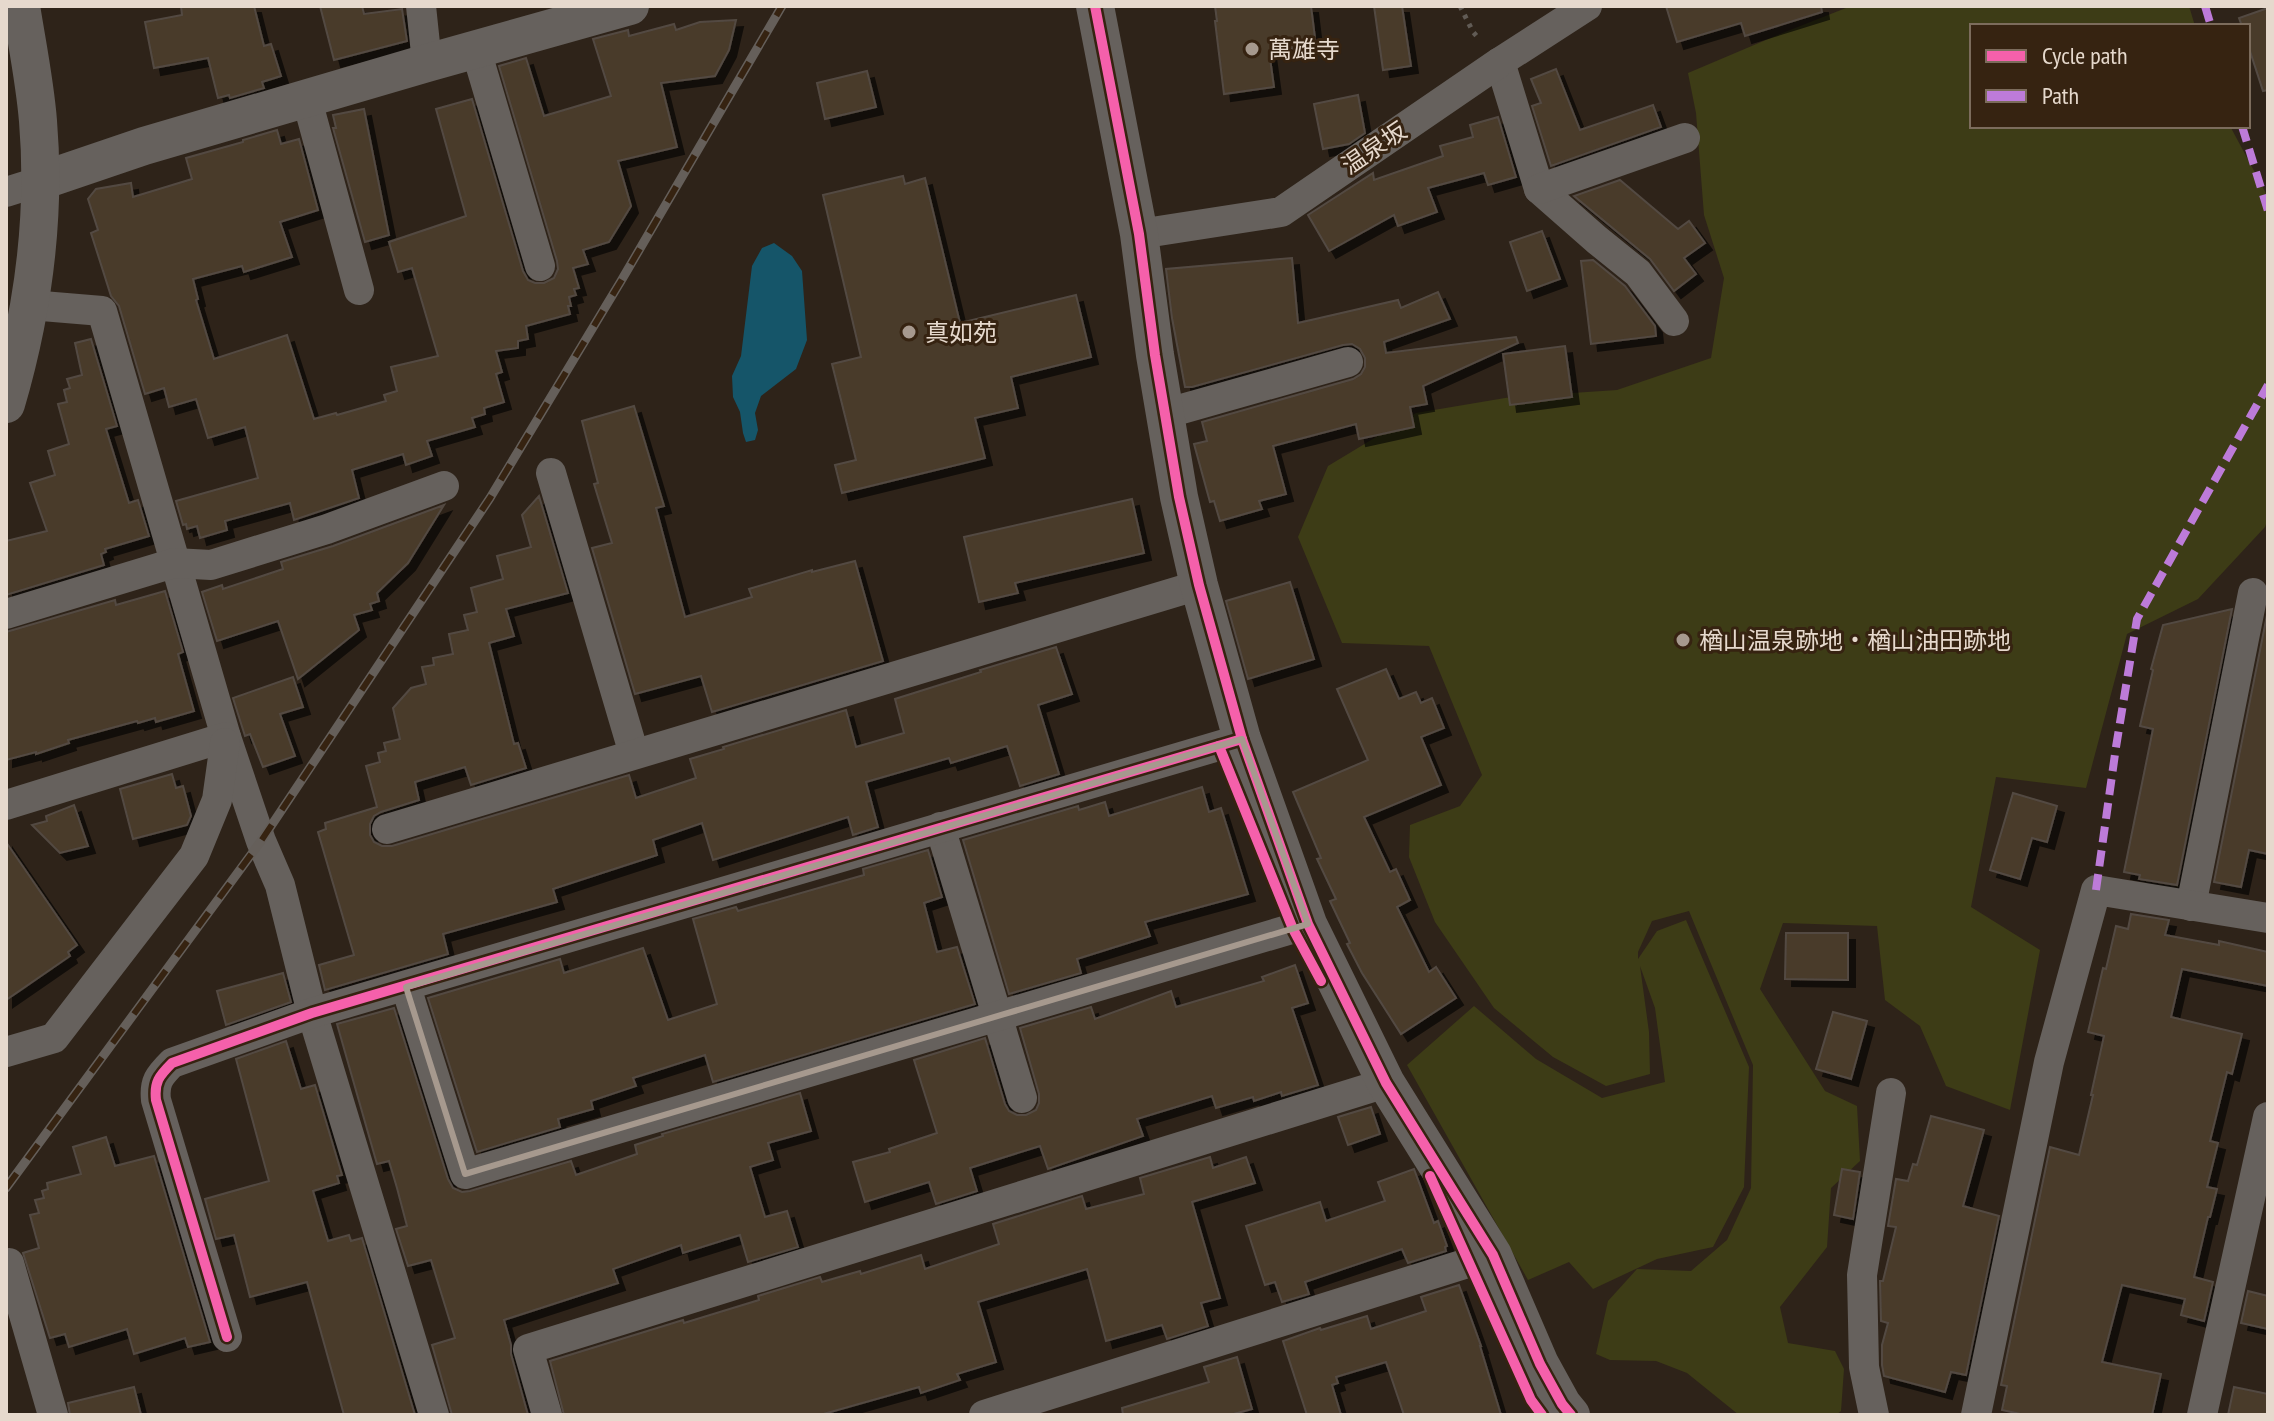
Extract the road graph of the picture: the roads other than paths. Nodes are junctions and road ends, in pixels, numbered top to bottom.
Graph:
1 (21, 6) edge
2 (421, 6) edge
3 (630, 6) edge
4 (1095, 6) edge
5 (1587, 6) edge
6 (476, 50) junction
7 (1500, 62) junction
8 (427, 63) junction
9 (307, 100) junction
10 (1685, 138) dead end
11 (23, 186) edge
12 (1539, 189) junction
13 (1139, 234) junction
14 (540, 266) dead end
15 (359, 290) dead end
16 (30, 305) junction
17 (1674, 321) dead end
18 (1348, 362) dead end
19 (6, 404) edge
20 (1164, 414) junction
21 (551, 473) dead end
22 (444, 486) dead end
23 (174, 563) junction
24 (1199, 585) junction
25 (2253, 593) dead end
26 (6, 614) edge
27 (226, 737) junction
28 (1242, 739) junction
29 (634, 754) junction
30 (6, 805) edge
31 (940, 827) junction
32 (387, 829) dead end
33 (2191, 906) junction
34 (2268, 918) edge
35 (1308, 924) junction
36 (406, 987) junction
37 (312, 1013) junction
38 (996, 1016) junction
39 (6, 1052) edge
40 (1386, 1083) junction
41 (1891, 1093) dead end
42 (1022, 1098) dead end
43 (2268, 1117) edge
44 (1493, 1255) junction
45 (9, 1263) dead end
46 (227, 1337) dead end
47 (53, 1415) edge
48 (434, 1415) edge
49 (547, 1415) edge
50 (984, 1415) edge
51 (1571, 1415) edge
52 (1874, 1415) edge
53 (1976, 1415) edge
54 (2202, 1415) edge

1 - 11 street
2 - 8 street
3 - 6 street
4 - 13 street
5 - 7 street, 温泉坂
6 - 8 street
6 - 14 street
7 - 12 street
7 - 13 street, 温泉坂
8 - 9 street
9 - 11 street
9 - 15 street
10 - 12 street
11 - 16 street
12 - 17 street
13 - 20 street
16 - 19 street
16 - 23 street
18 - 20 street
20 - 24 street
21 - 29 street
22 - 23 street
23 - 26 street
23 - 27 street
24 - 28 street
24 - 29 street
25 - 33 street
27 - 30 street
27 - 37 street
27 - 39 street
28 - 31 street
28 - 35 street
29 - 32 street
31 - 36 street
31 - 38 street
33 - 34 street
33 - 53 street
35 - 38 street
35 - 40 street
36 - 37 street
36 - 38 street
37 - 46 street
37 - 48 street
38 - 42 street
40 - 44 street
40 - 49 street
41 - 52 street
43 - 54 street
44 - 50 street
44 - 51 street
45 - 47 street

